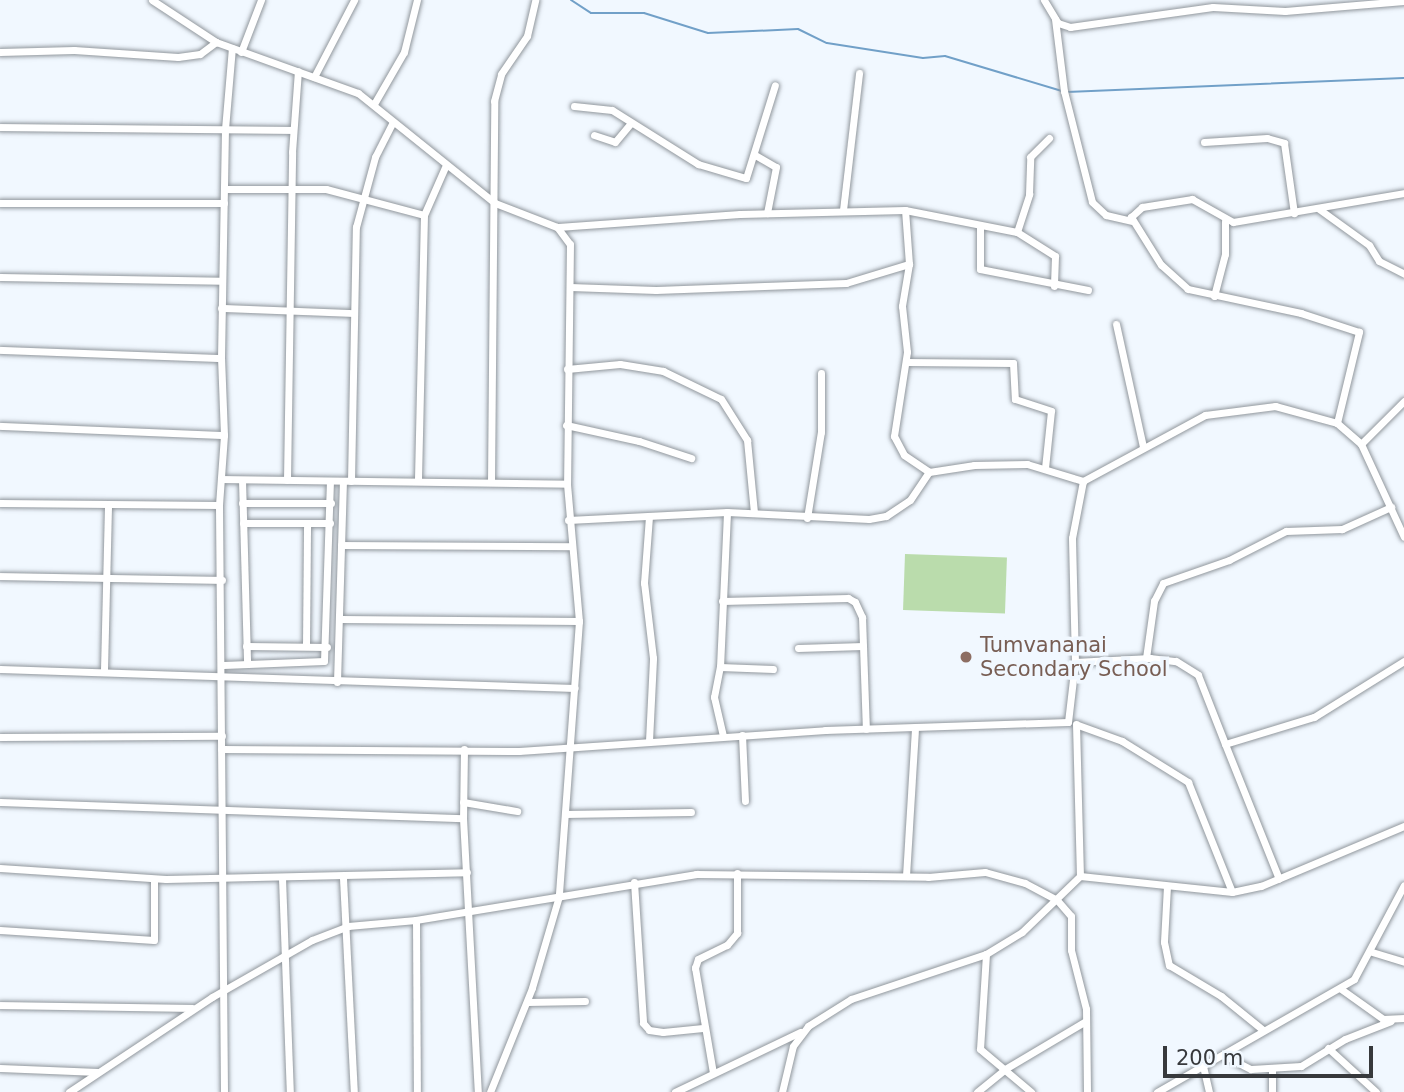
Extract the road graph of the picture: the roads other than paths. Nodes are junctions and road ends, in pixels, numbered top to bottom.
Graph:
1 (152, 0) edge
2 (261, 0) edge
3 (354, 0) edge
4 (417, 0) edge
5 (535, 0) edge
6 (1044, 0) edge
7 (1181, 0) edge
8 (1404, 1) edge
9 (1180, 11) junction
10 (1055, 19) junction
11 (216, 42) junction
12 (232, 48) junction
13 (0, 52) edge
14 (241, 52) junction
15 (298, 71) junction
16 (859, 73) dead end
17 (314, 76) junction
18 (775, 85) dead end
19 (374, 104) junction
20 (574, 106) dead end
21 (393, 122) junction
22 (631, 122) junction
23 (0, 127) edge
24 (225, 129) junction
25 (293, 130) junction
26 (594, 135) dead end
27 (1049, 138) dead end
28 (1205, 142) dead end
29 (755, 155) junction
30 (446, 165) junction
31 (224, 189) junction
32 (293, 189) junction
33 (1404, 193) edge
34 (362, 197) junction
35 (0, 203) edge
36 (224, 203) junction
37 (495, 203) junction
38 (843, 209) junction
39 (1319, 209) junction
40 (905, 210) junction
41 (767, 213) junction
42 (1294, 213) junction
43 (424, 215) junction
44 (1131, 221) junction
45 (1225, 221) junction
46 (980, 226) junction
47 (557, 227) junction
48 (1017, 232) junction
49 (909, 264) junction
50 (1402, 272) edge
51 (0, 276) edge
52 (221, 281) junction
53 (1054, 286) junction
54 (570, 287) junction
55 (1088, 290) dead end
56 (1214, 296) junction
57 (221, 308) junction
58 (289, 309) junction
59 (351, 313) junction
60 (1116, 324) dead end
61 (0, 350) edge
62 (221, 358) junction
63 (906, 362) junction
64 (567, 369) junction
65 (821, 373) dead end
66 (1404, 401) edge
67 (1337, 423) junction
68 (566, 425) junction
69 (0, 426) edge
70 (224, 435) junction
71 (1361, 444) junction
72 (1143, 447) junction
73 (691, 458) dead end
74 (1045, 468) junction
75 (929, 472) junction
76 (223, 479) junction
77 (418, 479) junction
78 (242, 480) junction
79 (287, 480) junction
80 (330, 481) junction
81 (347, 481) junction
82 (1083, 481) junction
83 (491, 482) junction
84 (567, 484) junction
85 (0, 503) edge
86 (242, 503) junction
87 (331, 503) junction
88 (108, 504) junction
89 (219, 505) junction
90 (1391, 507) junction
91 (727, 512) junction
92 (754, 513) junction
93 (649, 516) junction
94 (807, 518) junction
95 (568, 520) junction
96 (243, 523) junction
97 (307, 523) junction
98 (330, 523) junction
99 (1404, 537) edge
100 (341, 545) junction
101 (570, 546) junction
102 (0, 576) edge
103 (105, 580) junction
104 (222, 580) junction
105 (722, 601) junction
106 (340, 619) junction
107 (579, 621) junction
108 (246, 646) junction
109 (306, 646) junction
110 (863, 646) junction
111 (327, 647) junction
112 (798, 648) dead end
113 (1146, 658) junction
114 (1404, 661) edge
115 (1075, 662) junction
116 (247, 663) junction
117 (223, 665) junction
118 (720, 667) junction
119 (0, 669) edge
120 (773, 669) dead end
121 (104, 670) junction
122 (223, 678) junction
123 (337, 682) junction
124 (575, 688) junction
125 (1069, 722) junction
126 (1078, 725) junction
127 (915, 727) junction
128 (866, 729) junction
129 (742, 735) junction
130 (222, 736) junction
131 (723, 736) junction
132 (0, 737) edge
133 (649, 740) junction
134 (1225, 744) junction
135 (569, 747) junction
136 (221, 749) junction
137 (464, 749) junction
138 (745, 801) dead end
139 (0, 802) edge
140 (463, 802) junction
141 (220, 810) junction
142 (517, 811) dead end
143 (691, 812) dead end
144 (565, 814) junction
145 (463, 818) junction
146 (1404, 826) edge
147 (0, 868) edge
148 (467, 872) junction
149 (737, 873) junction
150 (1080, 876) junction
151 (906, 877) junction
152 (220, 878) junction
153 (282, 878) junction
154 (343, 878) junction
155 (1279, 878) junction
156 (154, 879) junction
157 (634, 882) junction
158 (1404, 885) edge
159 (1167, 886) junction
160 (1232, 892) junction
161 (559, 896) junction
162 (1057, 900) junction
163 (471, 908) junction
164 (416, 920) junction
165 (348, 926) junction
166 (0, 930) edge
167 (1372, 952) junction
168 (986, 954) junction
169 (285, 957) junction
170 (1404, 962) edge
171 (1341, 989) junction
172 (221, 993) junction
173 (585, 1001) dead end
174 (527, 1002) junction
175 (0, 1005) edge
176 (194, 1008) junction
177 (1404, 1018) edge
178 (1086, 1021) junction
179 (1391, 1021) junction
180 (703, 1028) junction
181 (1264, 1030) junction
182 (803, 1031) junction
183 (1328, 1048) junction
184 (1223, 1055) junction
185 (1203, 1066) junction
186 (0, 1068) edge
187 (1272, 1068) junction
188 (1005, 1069) junction
189 (99, 1072) junction
190 (713, 1073) junction
191 (69, 1092) edge
192 (224, 1092) edge
193 (290, 1092) edge
194 (354, 1092) edge
195 (417, 1092) edge
196 (478, 1092) edge
197 (490, 1092) edge
198 (675, 1092) edge
199 (782, 1092) edge
200 (977, 1092) edge
201 (1031, 1092) edge
202 (1087, 1092) edge
203 (1157, 1092) edge
204 (1209, 1092) edge
205 (1272, 1092) edge
206 (1376, 1092) edge

1 - 11 street
2 - 14 street
3 - 17 street
4 - 19 street
5 - 37 street
6 - 10 street
7 - 9 street
8 - 9 street
9 - 10 street
10 - 44 street
11 - 12 street
11 - 13 street
12 - 14 street
12 - 24 street
14 - 15 street
15 - 17 street
15 - 25 street
16 - 38 street
17 - 19 street
18 - 29 street
19 - 21 street
20 - 22 street
21 - 30 street
21 - 34 street
22 - 26 street
22 - 29 street
23 - 24 street
24 - 25 street
24 - 31 street
25 - 32 street
27 - 48 street
28 - 42 street
29 - 41 street
30 - 37 street
30 - 43 street
31 - 32 street
31 - 36 street
32 - 34 street
32 - 58 street
33 - 39 street
34 - 43 street
34 - 59 street
35 - 36 street
36 - 52 street
37 - 47 street
37 - 83 street
38 - 40 street
38 - 41 street
39 - 42 street
39 - 50 street
40 - 46 street
40 - 49 street
41 - 47 street
42 - 45 street
43 - 77 street
44 - 45 street
44 - 56 street
45 - 56 street
46 - 48 street
46 - 53 street
47 - 54 street
48 - 53 street
49 - 54 street
49 - 63 street
51 - 52 street
52 - 57 street
53 - 55 street
54 - 64 street
56 - 67 street
57 - 58 street
57 - 62 street
58 - 59 street
58 - 79 street
59 - 81 street
60 - 72 street
61 - 62 street
62 - 70 street
63 - 74 street
63 - 75 street
64 - 68 street
64 - 92 street
65 - 94 street
66 - 71 street
67 - 71 street
67 - 72 street
68 - 73 street
68 - 84 street
69 - 70 street
70 - 76 street
71 - 90 street
72 - 82 street
74 - 75 street
74 - 82 street
75 - 94 street
76 - 78 street
76 - 89 street
77 - 81 street
77 - 83 street
78 - 79 street
78 - 86 street
79 - 80 street
80 - 81 street
80 - 87 street
81 - 100 street
82 - 115 street
83 - 84 street
84 - 95 street
85 - 88 street
86 - 87 street
86 - 96 street
87 - 98 street
88 - 89 street
88 - 103 street
89 - 104 street
90 - 99 street
90 - 113 street
91 - 92 street
91 - 93 street
91 - 105 street
92 - 94 street
93 - 95 street
93 - 133 street
95 - 101 street
96 - 97 street
96 - 108 street
97 - 98 street
97 - 109 street
98 - 111 street
100 - 101 street
100 - 106 street
101 - 107 street
102 - 103 street
103 - 104 street
103 - 121 street
104 - 117 street
105 - 110 street
105 - 118 street
106 - 107 street
106 - 123 street
107 - 124 street
108 - 109 street
108 - 116 street
109 - 111 street
110 - 112 street
110 - 128 street
111 - 116 street
113 - 115 street
113 - 134 street
114 - 134 street
115 - 125 street
116 - 117 street
117 - 122 street
118 - 120 street
118 - 131 street
119 - 121 street
121 - 122 street
122 - 123 street
122 - 130 street
123 - 124 street
124 - 135 street
125 - 126 street
125 - 127 street
126 - 150 street
126 - 160 street
127 - 128 street
127 - 151 street
128 - 129 street
129 - 131 street
129 - 138 street
130 - 132 street
130 - 136 street
131 - 133 street
133 - 135 street
134 - 155 street
135 - 137 street
135 - 144 street
136 - 137 street
136 - 141 street
137 - 140 street
139 - 141 street
140 - 142 street
140 - 145 street
141 - 145 street
141 - 152 street
143 - 144 street
144 - 161 street
145 - 148 street
146 - 155 street
147 - 156 street
148 - 154 street
148 - 163 street
149 - 151 street
149 - 157 street
149 - 180 street
150 - 159 street
150 - 162 street
151 - 162 street
152 - 153 street
152 - 156 street
152 - 172 street
153 - 154 street
153 - 169 street
154 - 165 street
155 - 160 street
156 - 166 street
157 - 161 street
157 - 180 street
158 - 167 street
159 - 160 street
159 - 181 street
161 - 163 street
161 - 174 street
162 - 168 street
162 - 178 street
163 - 164 street
163 - 196 street
164 - 165 street
164 - 195 street
165 - 169 street
165 - 194 street
167 - 170 street
167 - 171 street
168 - 182 street
168 - 188 street
169 - 172 street
169 - 193 street
171 - 179 street
171 - 181 street
172 - 176 street
172 - 192 street
173 - 174 street
174 - 197 street
175 - 176 street
176 - 189 street
177 - 179 street
178 - 188 street
178 - 202 street
179 - 183 street
180 - 190 street
181 - 184 street
182 - 190 street
182 - 199 street
183 - 187 street
183 - 206 street
184 - 185 street
184 - 187 street
185 - 203 street
185 - 204 street
186 - 189 street
187 - 205 street
188 - 200 street
188 - 201 street
189 - 191 street
190 - 198 street

